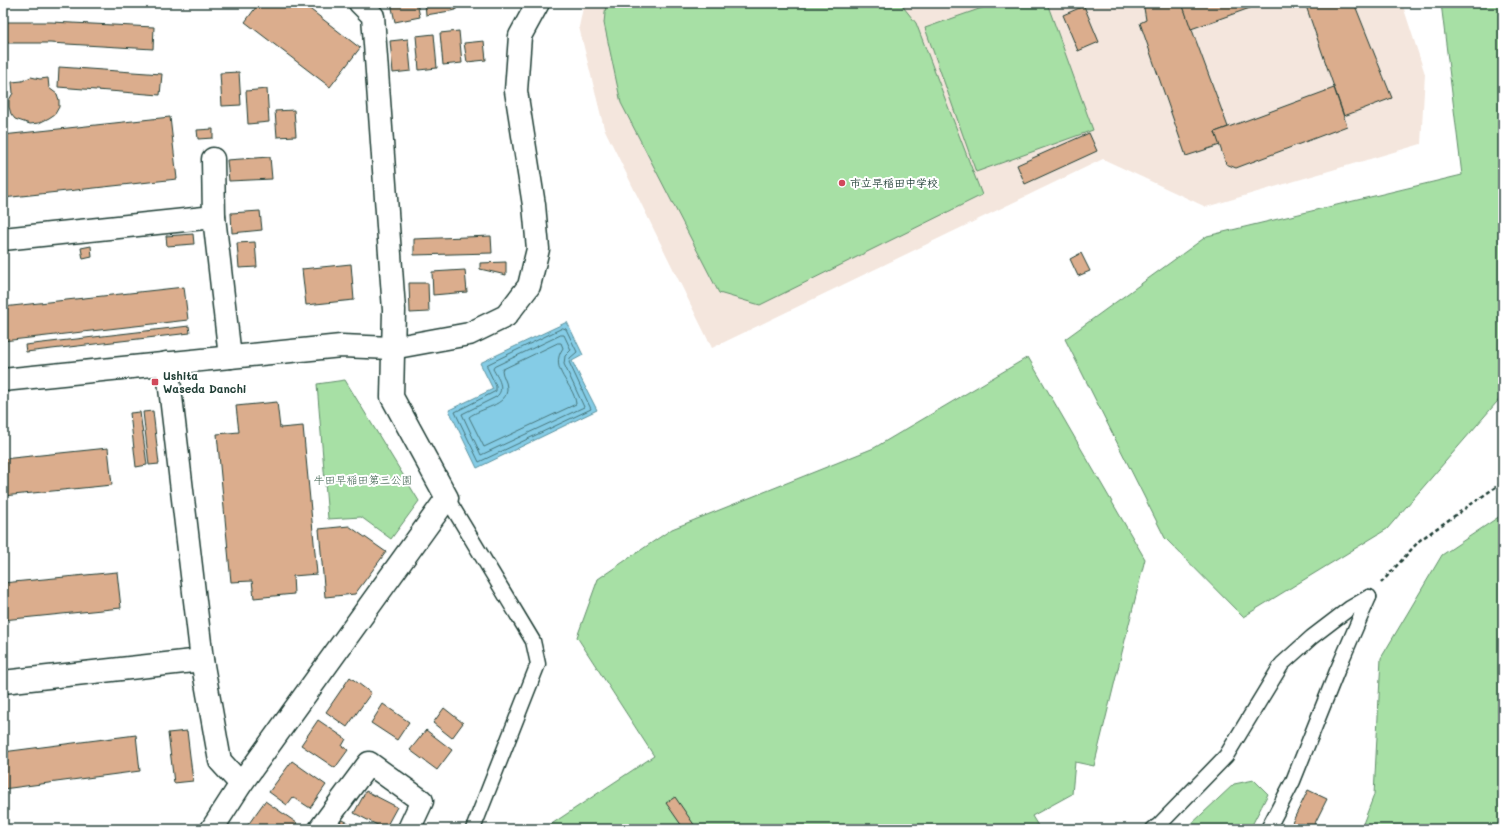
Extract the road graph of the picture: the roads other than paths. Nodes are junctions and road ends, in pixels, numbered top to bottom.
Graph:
1 (360, 3) edge
2 (538, 3) edge
3 (213, 159) dead end
4 (214, 217) junction
5 (3, 239) edge
6 (392, 348) junction
7 (230, 357) junction
8 (167, 364) junction
9 (3, 380) edge
10 (447, 498) junction
11 (202, 660) junction
12 (3, 682) edge
13 (241, 784) junction
14 (212, 829) edge
15 (320, 829) edge
16 (409, 829) edge
17 (473, 829) edge
18 (1153, 829) edge
19 (1268, 829) edge

1 - 6 street
2 - 6 street
3 - 4 street
4 - 5 street
4 - 7 street
6 - 7 street
6 - 10 street
7 - 8 street
8 - 9 street
8 - 11 street
10 - 13 street
10 - 17 lane
11 - 12 street
11 - 13 street
13 - 14 street
15 - 16 street
18 - 19 lane

